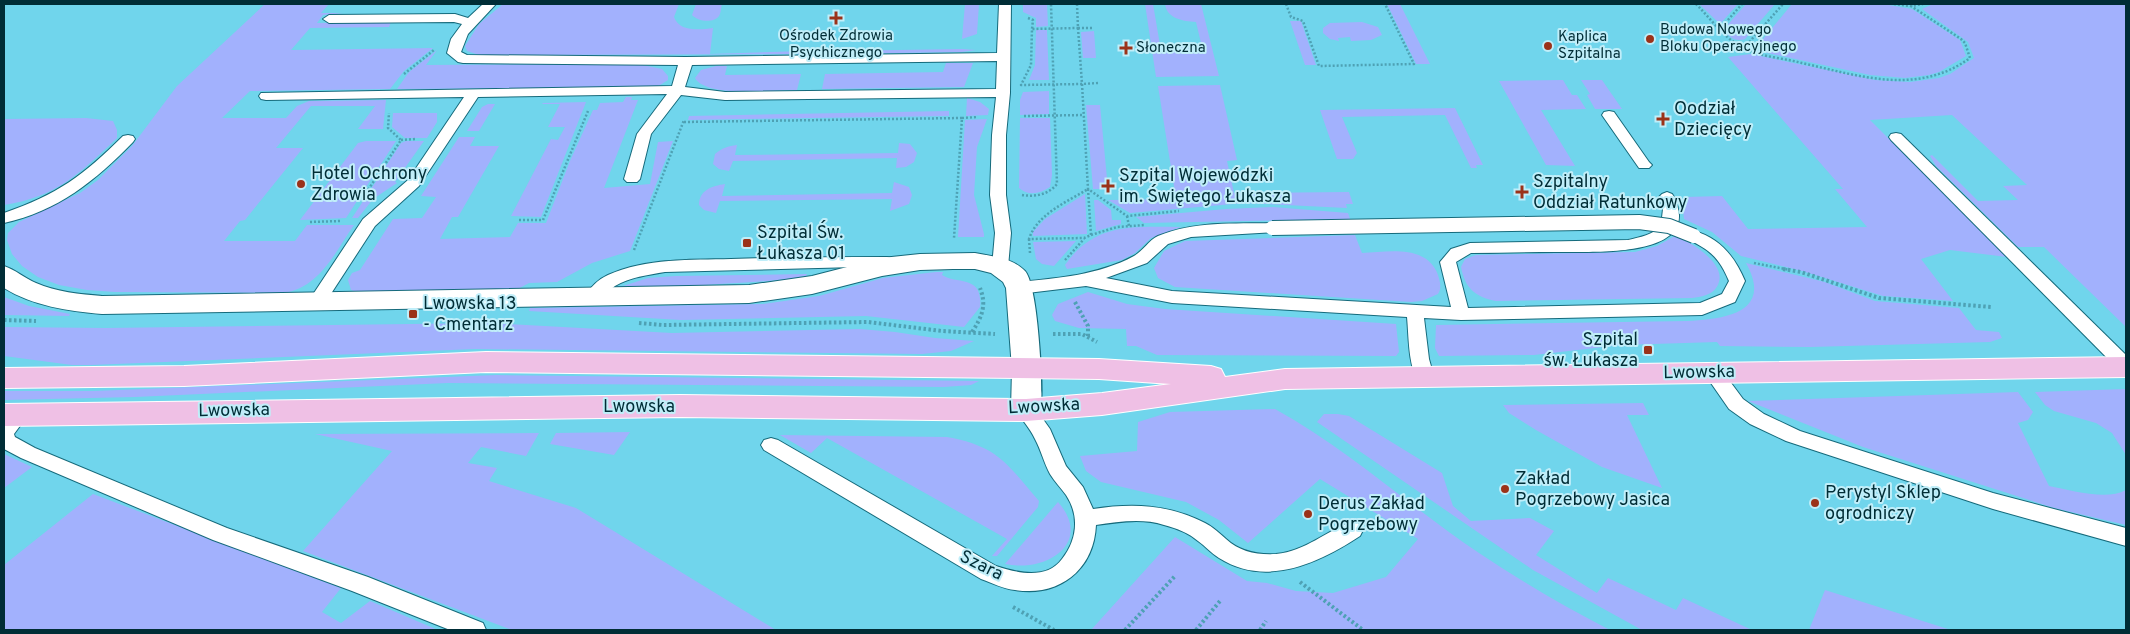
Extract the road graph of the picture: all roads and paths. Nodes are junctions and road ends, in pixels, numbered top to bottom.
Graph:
1 (400, 4) edge
2 (490, 4) edge
3 (1005, 4) edge
4 (1050, 4) edge
5 (1076, 4) edge
6 (1286, 4) edge
7 (1385, 4) edge
8 (1696, 4) edge
9 (1742, 4) edge
10 (1783, 4) edge
11 (1894, 4) edge
12 (1923, 4) edge
13 (1911, 6) junction
14 (388, 18) junction
15 (447, 18) junction
16 (329, 19) dead end
17 (471, 23) junction
18 (1051, 28) junction
19 (1078, 28) junction
20 (1093, 28) dead end
21 (1720, 29) junction
22 (1744, 48) junction
23 (1004, 57) junction
24 (686, 61) junction
25 (1098, 83) dead end
26 (1052, 84) junction
27 (1082, 84) junction
28 (1021, 85) junction
29 (677, 91) junction
30 (1019, 91) dead end
31 (474, 93) junction
32 (1003, 93) junction
33 (389, 94) junction
34 (266, 96) dead end
35 (590, 107) dead end
36 (687, 114) dead end
37 (1609, 115) dead end
38 (684, 122) junction
39 (1896, 137) dead end
40 (128, 139) dead end
41 (1644, 165) dead end
42 (632, 179) dead end
43 (1088, 189) junction
44 (1018, 193) dead end
45 (365, 194) dead end
46 (1666, 198) dead end
47 (1185, 210) dead end
48 (1126, 216) junction
49 (4, 218) edge
50 (519, 220) dead end
51 (371, 221) junction
52 (310, 222) dead end
53 (1129, 226) dead end
54 (1084, 238) junction
55 (632, 256) dead end
56 (1729, 260) junction
57 (953, 261) junction
58 (1063, 263) dead end
59 (1000, 267) junction
60 (4, 275) edge
61 (1086, 280) junction
62 (978, 286) dead end
63 (1019, 288) junction
64 (1073, 299) dead end
65 (317, 302) junction
66 (1991, 307) dead end
67 (1415, 311) junction
68 (1461, 314) junction
69 (972, 333) dead end
70 (1088, 336) dead end
71 (2126, 366) edge
72 (1026, 369) junction
73 (1713, 373) junction
74 (1425, 377) junction
75 (4, 378) edge
76 (1273, 380) junction
77 (1026, 410) junction
78 (11, 415) edge
79 (771, 445) dead end
80 (1086, 518) junction
81 (1353, 530) dead end
82 (2126, 537) edge
83 (1267, 563) junction
84 (1175, 576) dead end
85 (1220, 601) dead end
86 (1266, 621) dead end
87 (475, 630) edge
88 (1125, 630) edge
89 (1196, 630) edge
90 (1260, 630) edge
91 (1363, 630) edge

1 - 14 lane
2 - 17 lane
3 - 23 lane
4 - 18 path
5 - 19 path
6 - 7 path
8 - 21 path
9 - 21 path
10 - 22 path
11 - 13 path
12 - 13 path
13 - 22 path
14 - 15 lane
14 - 16 lane
15 - 17 lane
15 - 33 path
17 - 24 lane
18 - 19 path
18 - 26 path
18 - 28 path
19 - 20 path
19 - 27 path
21 - 22 path
23 - 24 lane
23 - 32 lane
24 - 29 lane
25 - 27 path
26 - 27 path
26 - 28 path
26 - 44 path
27 - 43 path
28 - 30 path
29 - 31 lane
29 - 32 lane
29 - 42 lane
31 - 33 lane
31 - 51 lane
32 - 59 lane
33 - 34 lane
33 - 45 path
35 - 50 path
36 - 38 path
37 - 41 lane
38 - 55 path
38 - 57 path
39 - 71 lane
40 - 49 lane
43 - 48 path
43 - 54 path
43 - 54 path
46 - 68 lane
47 - 48 path
48 - 53 path
51 - 52 path
51 - 65 lane
54 - 58 path
56 - 61 lane, bridge
56 - 66 path
56 - 68 lane
57 - 59 street
57 - 65 street
59 - 63 street
60 - 65 street
61 - 63 lane
61 - 67 lane
62 - 69 path
63 - 72 street
64 - 70 path
67 - 68 lane
67 - 74 lane
71 - 73 main road, Lwowska
72 - 75 main road, Lwowska
72 - 76 main road, Lwowska
72 - 77 street
73 - 74 main road, Lwowska
73 - 82 lane
74 - 76 main road, Lwowska
76 - 77 main road, Lwowska
77 - 78 main road, Lwowska
77 - 80 lane
78 - 87 lane
79 - 80 lane, Szara
80 - 83 lane
81 - 83 lane
83 - 91 path
84 - 88 path
85 - 89 path
86 - 90 path

